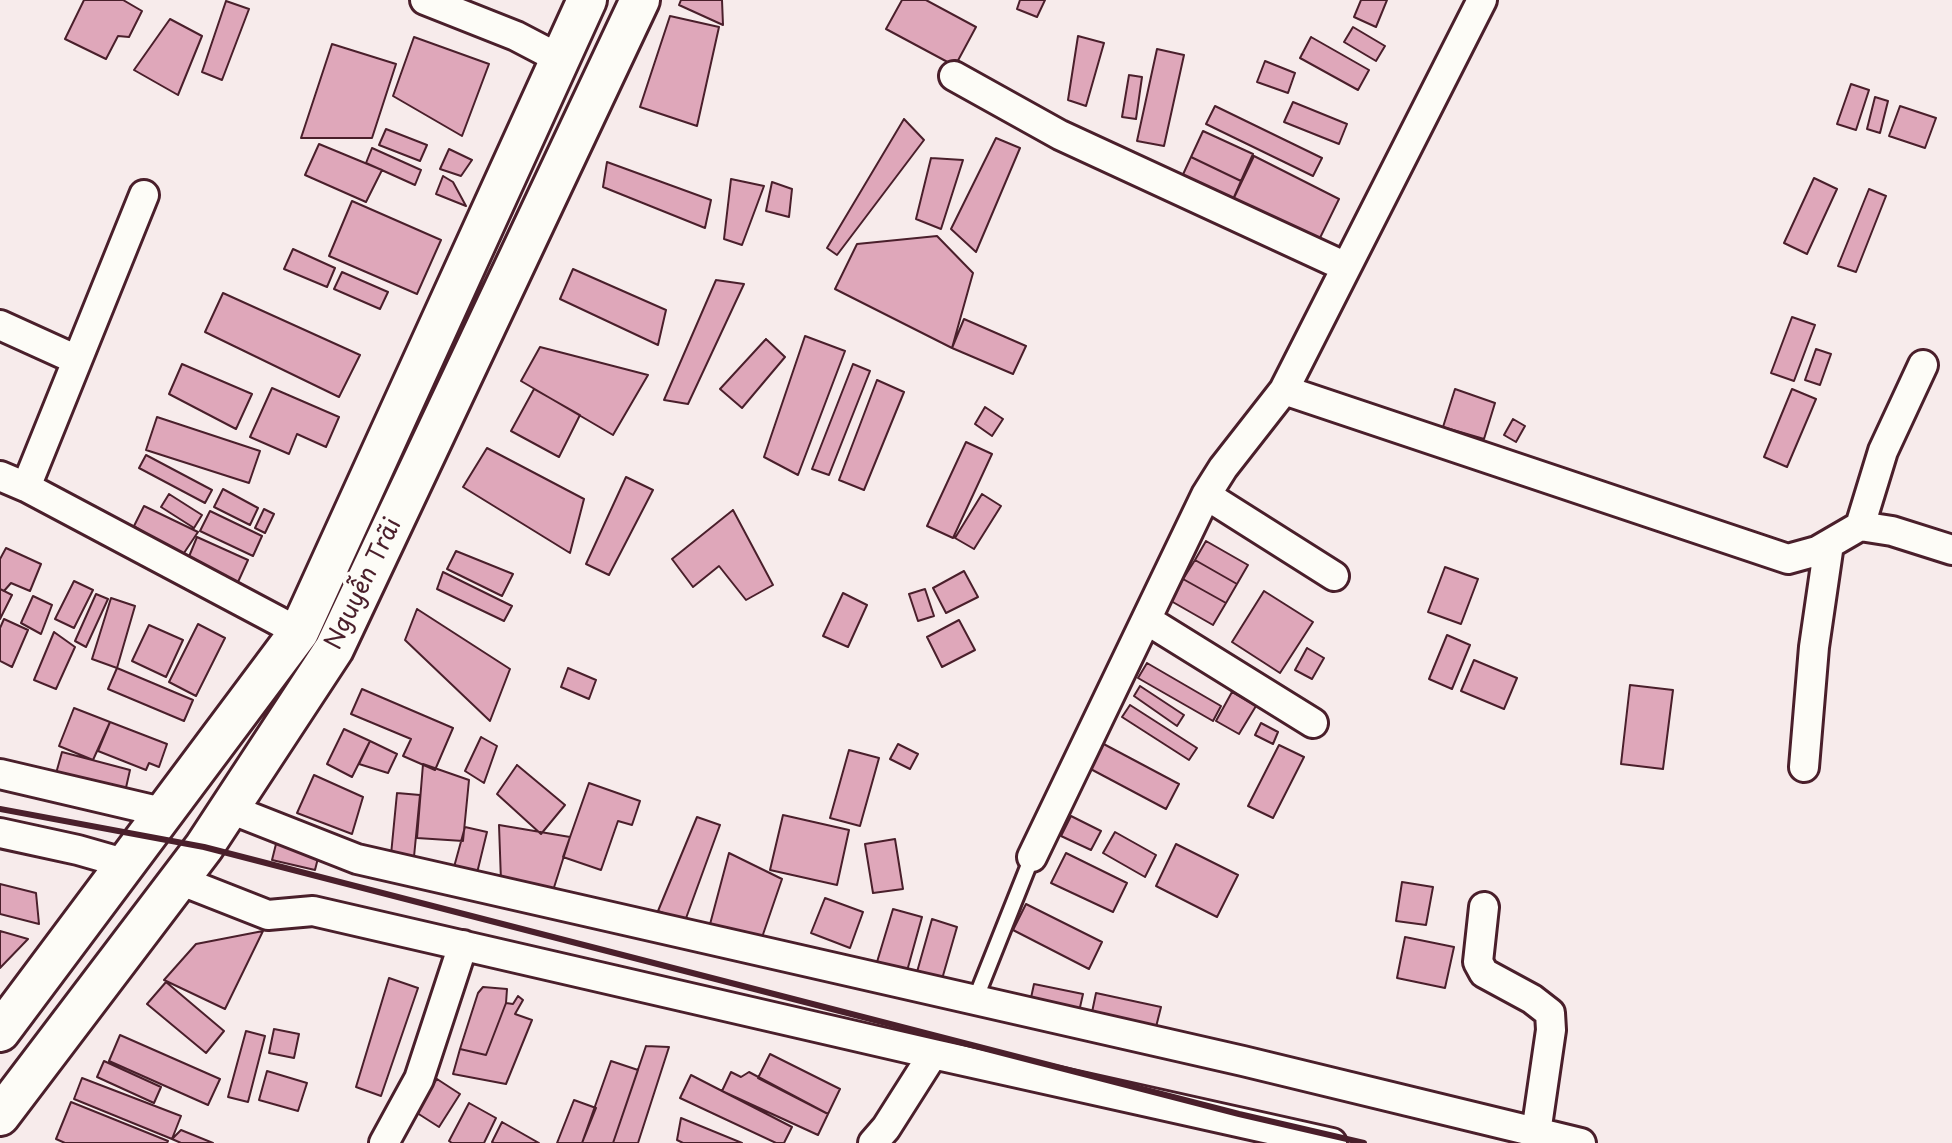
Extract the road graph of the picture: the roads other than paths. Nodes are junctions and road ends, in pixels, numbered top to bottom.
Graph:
1 (425, 0) edge
2 (587, 0) edge
3 (640, 0) edge
4 (1482, 0) edge
5 (560, 59) junction
6 (954, 76) dead end
7 (144, 195) dead end
8 (1346, 267) junction
9 (0, 325) edge
10 (77, 360) junction
11 (1923, 365) dead end
12 (1284, 390) junction
13 (13, 481) edge
14 (1206, 495) junction
15 (1860, 526) junction
16 (1829, 544) junction
17 (1952, 550) edge
18 (1334, 576) dead end
19 (1147, 620) junction
20 (299, 632) junction
21 (1313, 723) dead end
22 (1804, 767) dead end
23 (0, 774) edge
24 (230, 809) junction
25 (166, 813) junction
26 (0, 833) edge
27 (1032, 857) joint
28 (127, 864) junction
29 (179, 880) junction
30 (1484, 907) dead end
31 (463, 945) junction
32 (975, 1000) junction
33 (0, 1032) edge
34 (933, 1054) junction
35 (0, 1116) edge
36 (1536, 1133) junction
37 (384, 1143) edge
38 (873, 1143) edge
39 (1332, 1143) edge
40 (1581, 1143) edge

1 - 5 street
2 - 5 main road, Nguyễn Trãi
3 - 24 main road, Nguyễn Trãi
4 - 8 street
5 - 20 main road, Nguyễn Trãi
6 - 8 street
7 - 10 street
8 - 12 street
9 - 10 street
10 - 13 street
11 - 15 street
12 - 14 street
12 - 16 street
13 - 20 street
14 - 18 street
14 - 19 street
15 - 16 street
15 - 17 street
16 - 22 street
19 - 21 street
19 - 27 street
20 - 25 main road, Nguyễn Trãi
23 - 25 street
24 - 29 main road, Nguyễn Trãi
24 - 32 street
25 - 28 main road, Nguyễn Trãi
26 - 28 street
27 - 32 lane
28 - 33 main road, Nguyễn Trãi
29 - 31 street
29 - 35 main road, Nguyễn Trãi
30 - 36 street
31 - 34 street
31 - 37 street
32 - 36 street
34 - 38 street
34 - 39 street
36 - 40 street

